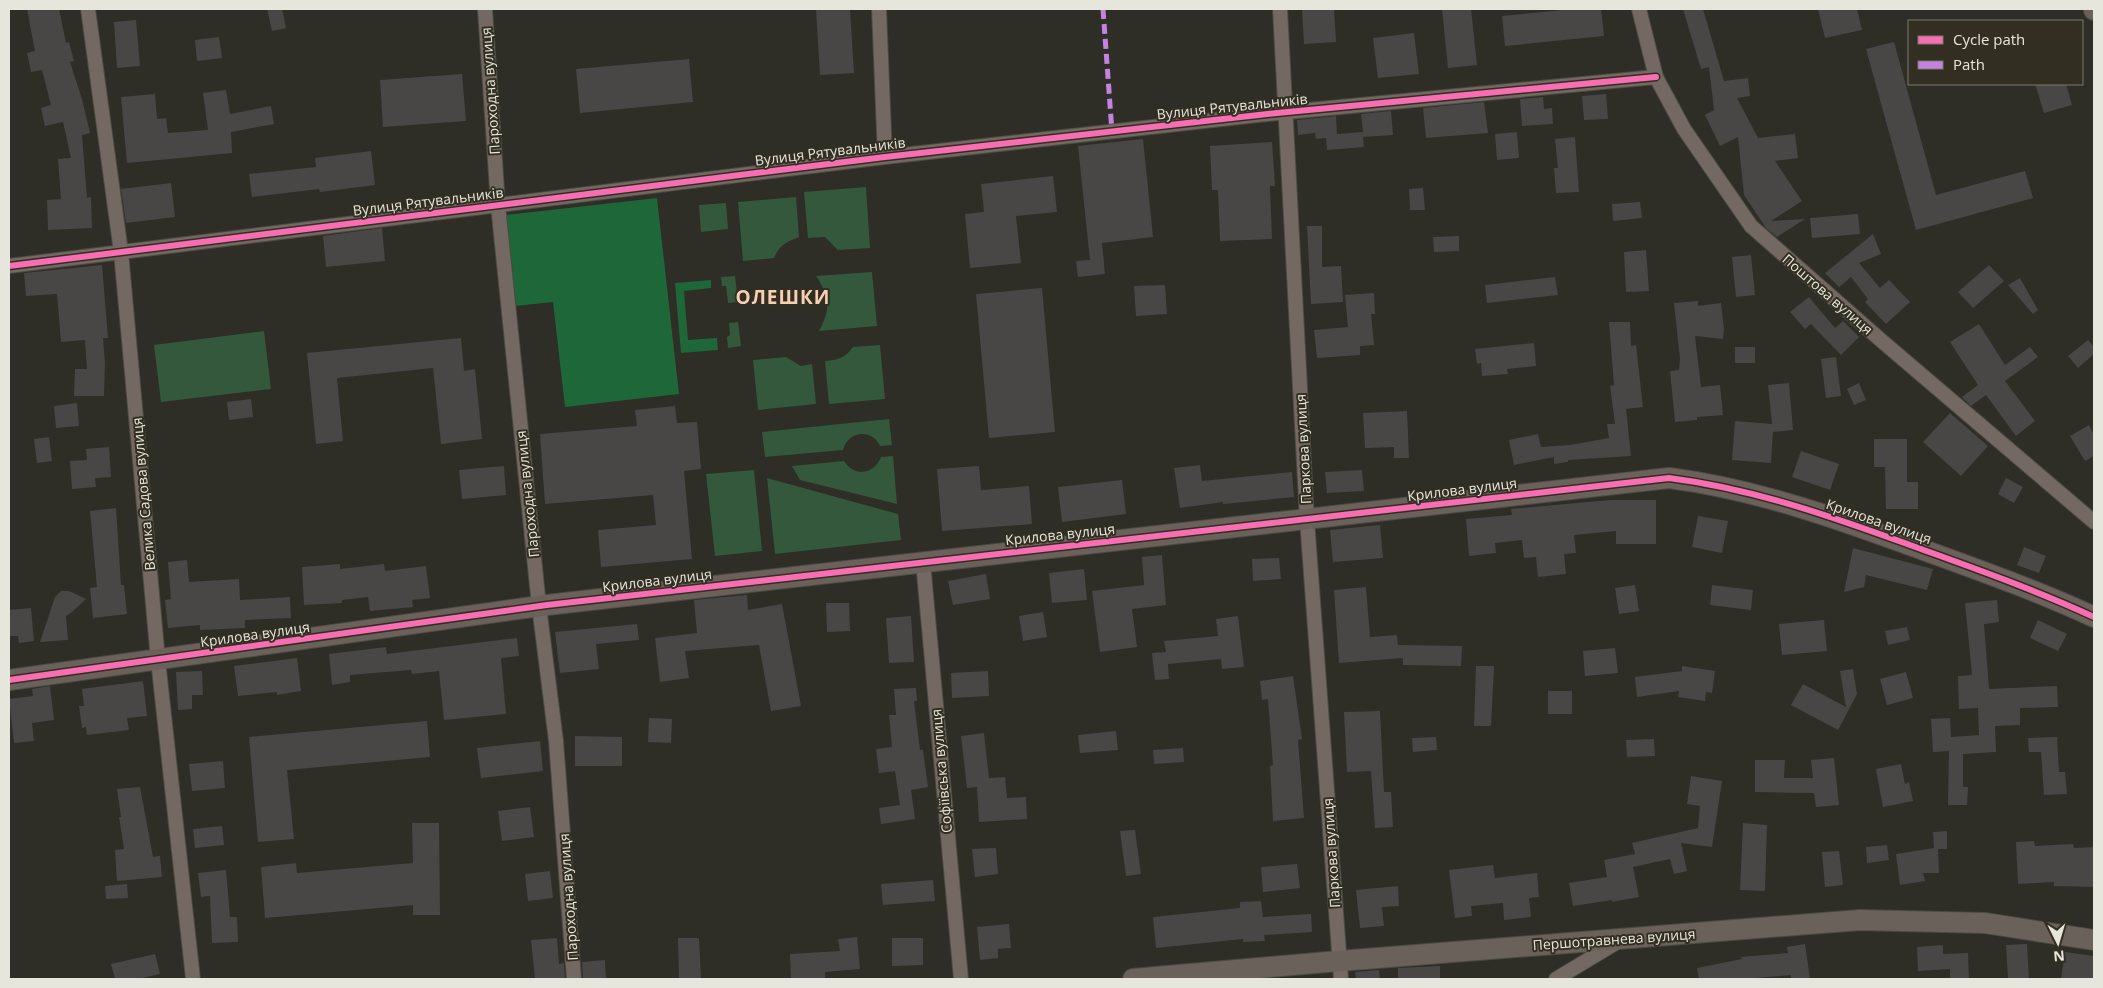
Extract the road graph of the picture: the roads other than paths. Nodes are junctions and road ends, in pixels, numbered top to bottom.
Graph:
1 (88, 9) edge
2 (485, 9) edge
3 (879, 9) edge
4 (1280, 9) edge
5 (1639, 9) edge
6 (1656, 77) junction
7 (1285, 112) junction
8 (885, 157) junction
9 (498, 205) junction
10 (121, 252) junction
11 (9, 266) edge
12 (1307, 520) junction
13 (2094, 522) edge
14 (923, 562) junction
15 (539, 606) junction
16 (2094, 617) edge
17 (158, 660) junction
18 (9, 680) edge
19 (1624, 938) junction
20 (2094, 940) edge
21 (1340, 970) edge
22 (193, 979) edge
23 (574, 979) edge
24 (961, 979) edge
25 (1133, 979) edge
26 (1556, 979) edge

1 - 10 street, Велика Садова вулиця
2 - 9 street, Пароходна вулиця
3 - 8 street
4 - 7 street, Паркова вулиця
5 - 6 street, Поштова вулиця
6 - 7 street, Вулиця Рятувальників
6 - 13 street, Поштова вулиця
7 - 8 street, Вулиця Рятувальників
7 - 12 street, Паркова вулиця
8 - 9 street, Вулиця Рятувальників
9 - 10 street, Вулиця Рятувальників
9 - 15 street, Пароходна вулиця
10 - 11 street, Вулиця Рятувальників
10 - 17 street, Велика Садова вулиця
12 - 14 street, Крилова вулиця
12 - 16 street, Крилова вулиця
12 - 21 street, Паркова вулиця
14 - 15 street, Крилова вулиця
14 - 24 street, Софіївська вулиця
15 - 17 street, Крилова вулиця
15 - 23 street, Пароходна вулиця
17 - 18 street, Крилова вулиця
17 - 22 street, Велика Садова вулиця
19 - 20 street, Першотравнева вулиця
19 - 21 street, Першотравнева вулиця
19 - 26 street
21 - 25 street, Першотравнева вулиця

